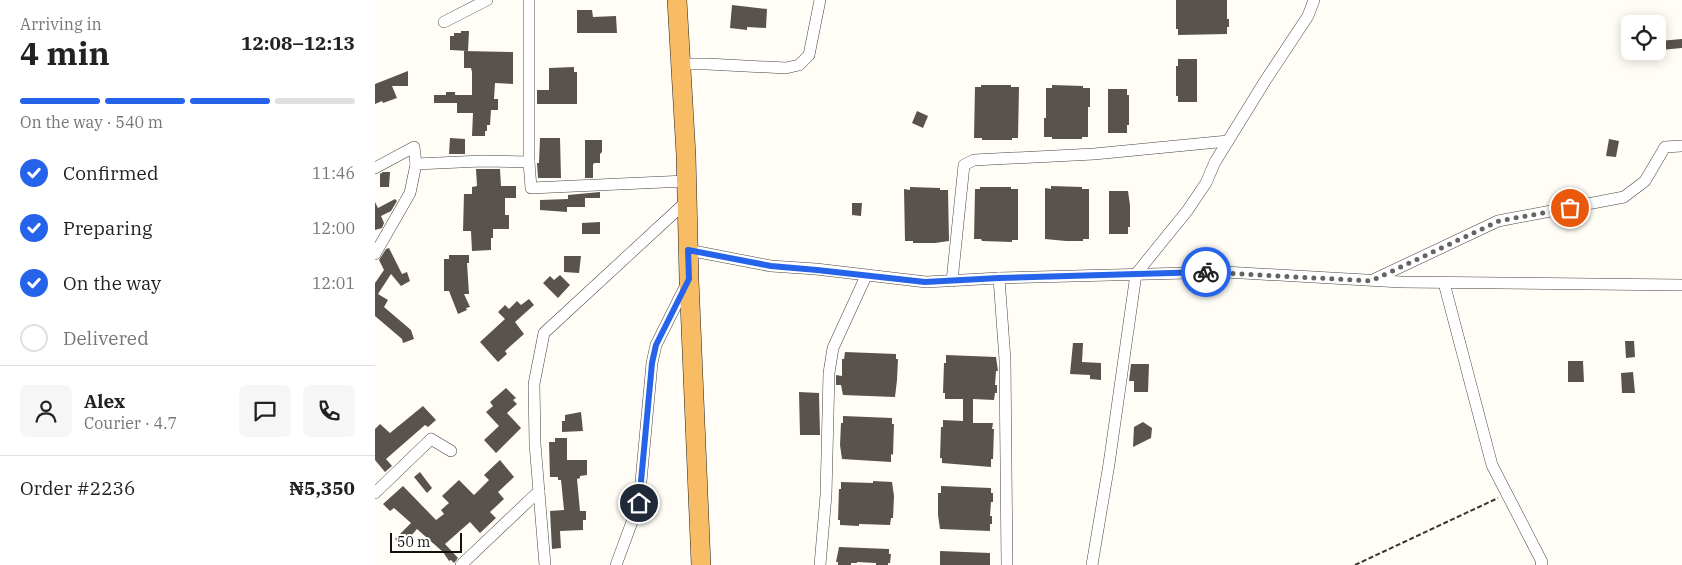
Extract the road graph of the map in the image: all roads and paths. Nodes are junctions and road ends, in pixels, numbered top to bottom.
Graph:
1 (487, 0) edge
2 (529, 0) edge
3 (677, 0) edge
4 (820, 0) edge
5 (1314, 0) edge
6 (444, 22) dead end
7 (681, 64) junction
8 (1228, 142) junction
9 (1682, 146) edge
10 (529, 162) junction
11 (416, 164) junction
12 (375, 168) edge
13 (686, 181) junction
14 (687, 201) junction
15 (688, 250) junction
16 (375, 254) edge
17 (1136, 274) junction
18 (866, 276) junction
19 (999, 278) junction
20 (689, 279) junction
21 (952, 281) junction
22 (1371, 281) junction
23 (1444, 283) junction
24 (1682, 284) edge
25 (451, 451) dead end
26 (539, 491) junction
27 (375, 493) edge
28 (1507, 493) junction
29 (461, 565) edge
30 (545, 565) edge
31 (616, 565) edge
32 (701, 565) edge
33 (821, 565) edge
34 (1007, 565) edge
35 (1092, 565) edge
36 (1355, 565) edge
37 (1541, 565) edge

1 - 6 street
2 - 10 street
3 - 7 highway
4 - 7 street
5 - 8 street
7 - 13 highway
8 - 17 street
8 - 21 street
9 - 22 street
10 - 11 street
10 - 13 street
11 - 12 street
11 - 16 street
13 - 14 highway
14 - 15 highway
14 - 26 street
15 - 18 street
15 - 20 highway
17 - 19 street
17 - 22 street
17 - 35 street
18 - 21 street
18 - 33 street
19 - 21 street
19 - 34 street
20 - 31 street
20 - 32 highway
22 - 23 street
23 - 24 street
23 - 28 street
25 - 27 street
26 - 29 street
26 - 30 street
28 - 36 path
28 - 37 street

